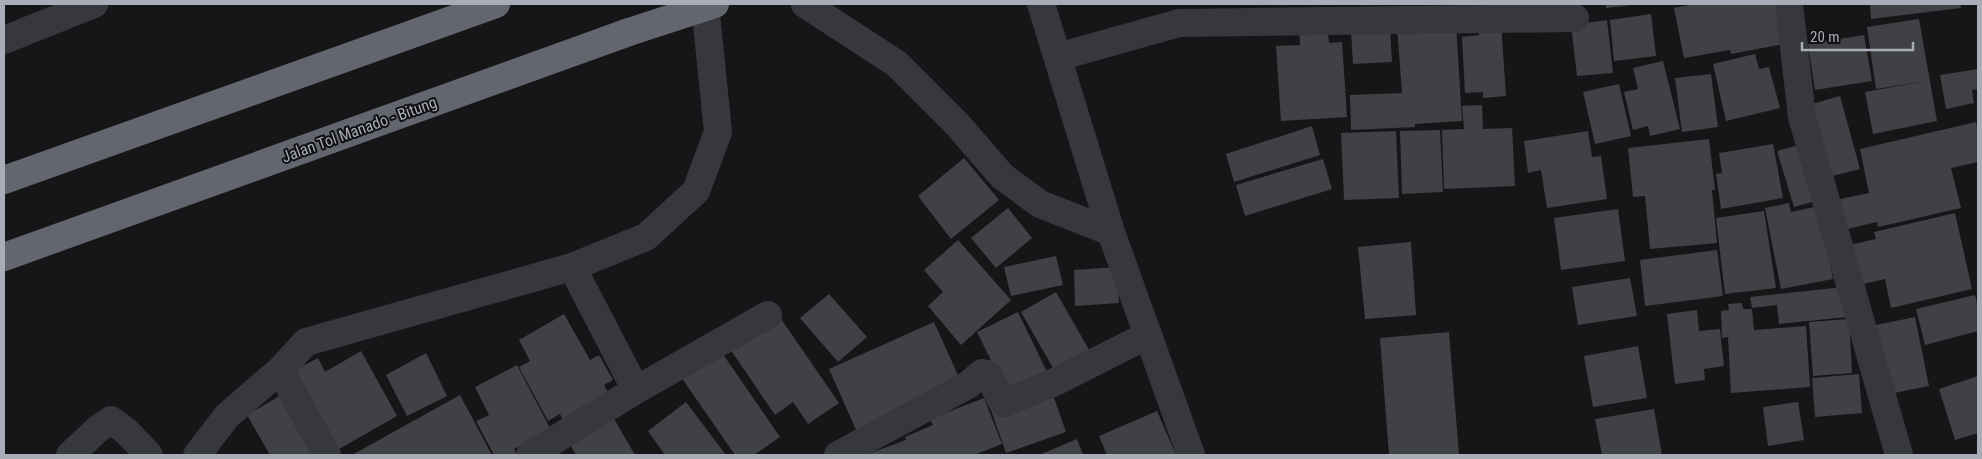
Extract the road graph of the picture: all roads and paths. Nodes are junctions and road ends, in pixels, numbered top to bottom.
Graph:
1 (94, 4) edge
2 (496, 4) edge
3 (705, 4) edge
4 (715, 4) edge
5 (805, 4) edge
6 (1041, 4) edge
7 (1789, 4) edge
8 (1575, 18) dead end
9 (4, 40) edge
10 (1058, 58) junction
11 (4, 180) edge
12 (1111, 232) junction
13 (4, 257) edge
14 (572, 267) junction
15 (768, 315) dead end
16 (1148, 335) junction
17 (280, 370) junction
18 (636, 390) junction
19 (70, 455) edge
20 (149, 455) edge
21 (197, 455) edge
22 (327, 455) edge
23 (530, 455) edge
24 (838, 455) edge
25 (1191, 455) edge
26 (1899, 455) edge

1 - 9 street
2 - 11 highway
3 - 14 street
4 - 13 highway, Jalan Tol Manado - Bitung, bridge
5 - 12 street
6 - 10 street
7 - 26 street
8 - 10 street
10 - 12 street
12 - 16 street
14 - 17 street
14 - 18 street
15 - 18 street
16 - 24 street
16 - 25 street
17 - 21 street
17 - 22 street
18 - 23 street
19 - 20 street

